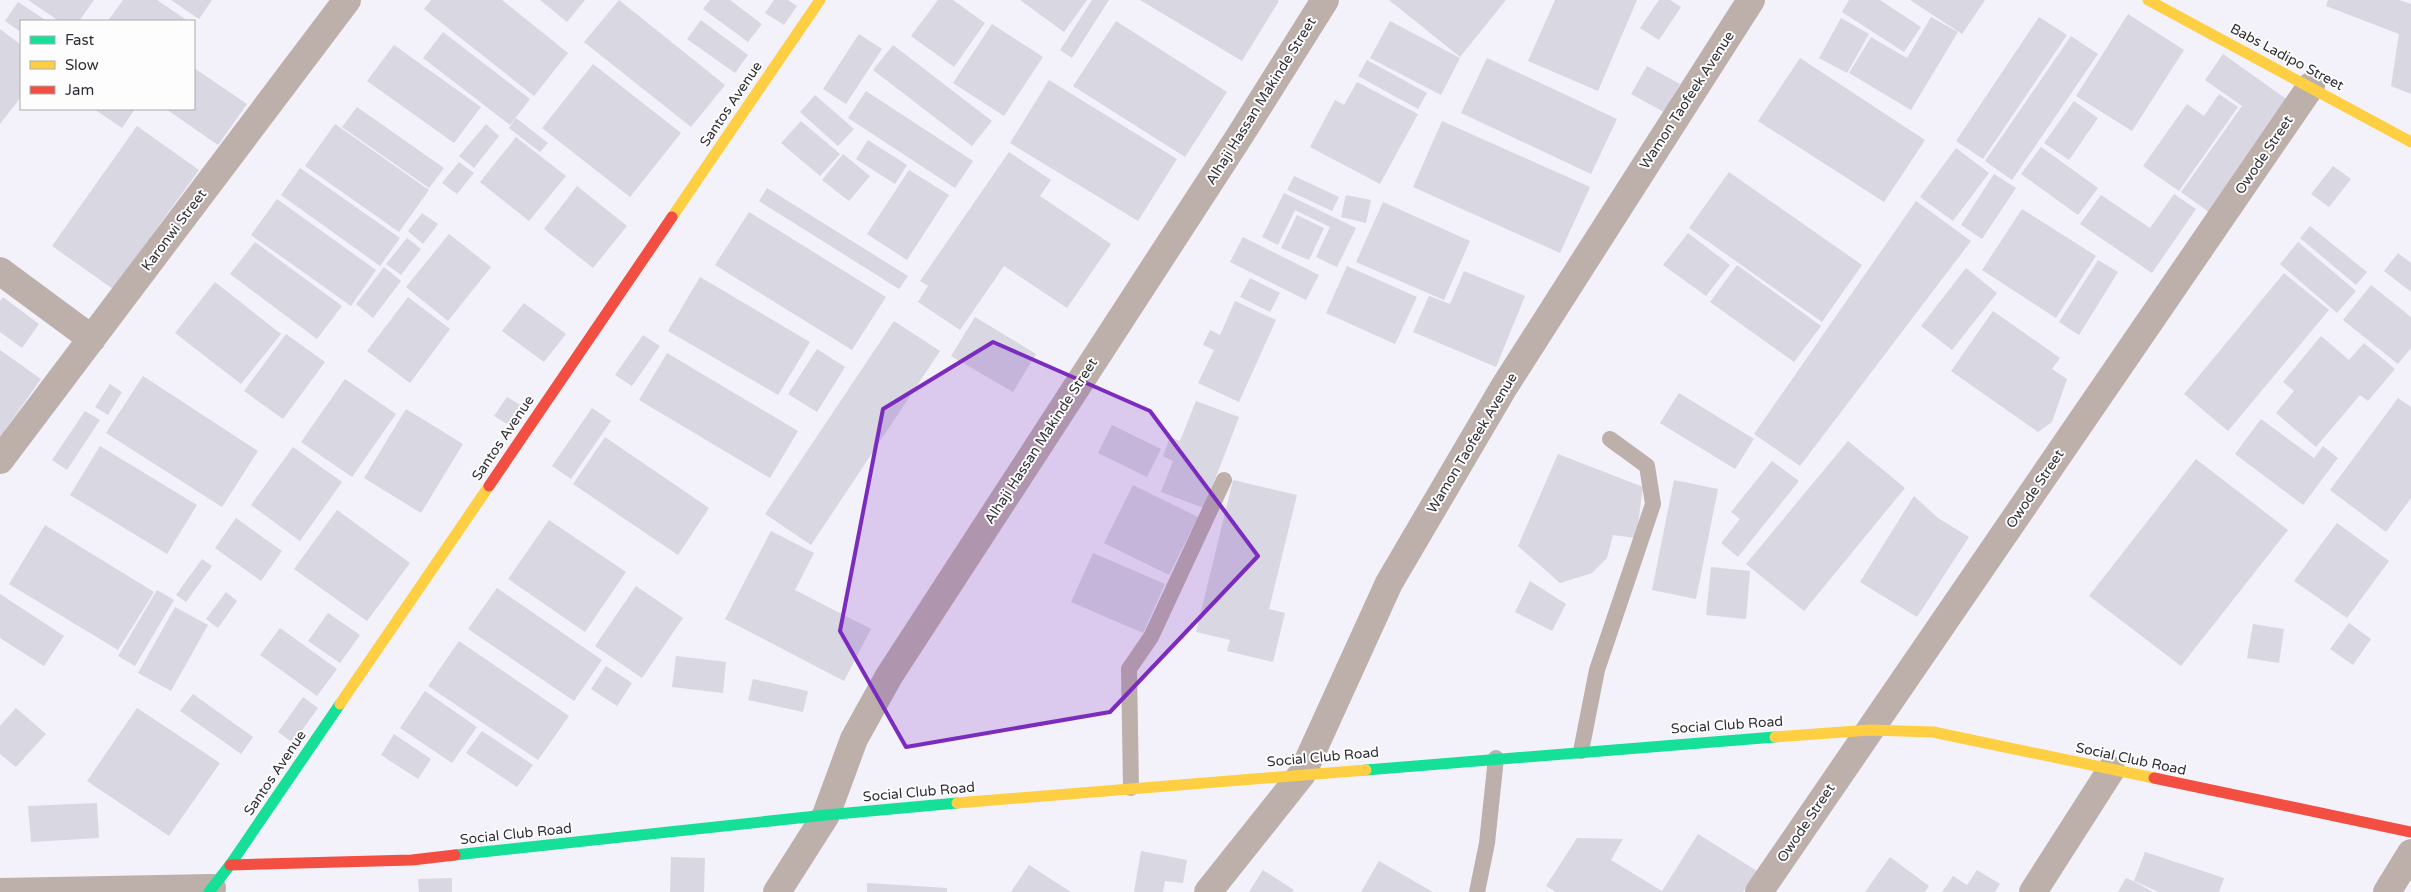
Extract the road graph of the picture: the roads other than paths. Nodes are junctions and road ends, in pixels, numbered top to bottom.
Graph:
1 (347, 0) edge
2 (820, 0) edge
3 (1325, 0) edge
4 (1751, 0) edge
5 (2148, 0) edge
6 (2311, 86) junction
7 (2411, 142) edge
8 (0, 270) edge
9 (92, 339) junction
10 (1610, 439) dead end
11 (0, 460) edge
12 (1224, 480) dead end
13 (1870, 730) junction
14 (1581, 751) junction
15 (1496, 758) junction
16 (2111, 770) junction
17 (1302, 774) junction
18 (1131, 788) junction
19 (826, 815) junction
20 (2411, 832) edge
21 (2411, 853) edge
22 (230, 865) junction
23 (210, 890) edge
24 (0, 892) edge
25 (777, 892) edge
26 (1208, 892) edge
27 (1477, 892) edge
28 (1759, 892) edge
29 (2033, 892) edge
30 (2387, 892) edge

1 - 9 street, Karonwi Street
2 - 22 street, Santos Avenue
3 - 19 street, Alhaji Hassan Makinde Street
4 - 17 street, Wamon Taofeek Avenue
5 - 6 street, Babs Ladipo Street
6 - 7 street, Babs Ladipo Street
6 - 13 street, Owode Street
8 - 9 street
9 - 11 street, Karonwi Street
10 - 14 lane
12 - 18 lane
13 - 14 street, Social Club Road
13 - 16 street, Social Club Road
13 - 28 street, Owode Street
14 - 15 street, Social Club Road
15 - 17 street, Social Club Road
15 - 27 lane
16 - 20 street, Social Club Road
16 - 29 street
17 - 18 street, Social Club Road
17 - 26 street, Wamon Taofeek Avenue
18 - 19 street, Social Club Road
19 - 22 street, Social Club Road
19 - 25 street, Alhaji Hassan Makinde Street
21 - 30 street
22 - 23 street, Santos Avenue
23 - 24 street

